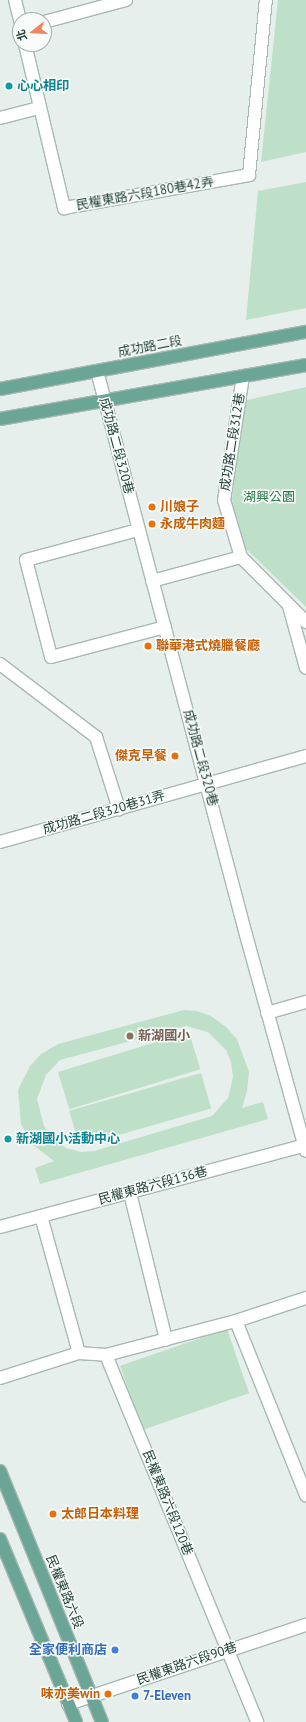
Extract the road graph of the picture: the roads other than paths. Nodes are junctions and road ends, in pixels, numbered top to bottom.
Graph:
1 (15, 0) edge
2 (126, 0) edge
3 (266, 0) edge
4 (18, 12) edge
5 (52, 20) edge
6 (28, 52) edge
7 (39, 108) junction
8 (0, 118) edge
9 (306, 332) edge
10 (306, 365) edge
11 (97, 371) junction
12 (243, 376) junction
13 (0, 389) edge
14 (103, 400) junction
15 (0, 420) edge
16 (138, 530) junction
17 (241, 557) junction
18 (152, 581) junction
19 (288, 605) junction
20 (306, 622) edge
21 (165, 627) junction
22 (0, 664) edge
23 (306, 668) edge
24 (306, 756) edge
25 (207, 784) junction
26 (119, 809) junction
27 (0, 842) edge
28 (306, 1002) edge
29 (267, 1013) junction
30 (305, 1147) edge
31 (130, 1193) junction
32 (41, 1216) junction
33 (0, 1227) edge
34 (306, 1298) edge
35 (236, 1321) junction
36 (166, 1340) junction
37 (79, 1352) junction
38 (106, 1356) junction
39 (0, 1378) edge
40 (0, 1472) edge
41 (306, 1496) edge
42 (0, 1538) edge
43 (306, 1625) edge
44 (227, 1650) junction
45 (91, 1696) junction
46 (68, 1704) junction
47 (76, 1722) edge
48 (102, 1722) edge
49 (257, 1722) edge

1 - 4 street
2 - 5 street
3 - 7 street, 民權東路六段180巷42弄
6 - 7 street, 民權東路六段180巷42弄
7 - 8 street
9 - 11 main road, 成功路二段
10 - 12 main road
11 - 13 main road, 成功路二段
11 - 14 street, 成功路二段320巷
12 - 14 main road
12 - 17 street, 成功路二段312巷
14 - 15 main road
14 - 16 street, 成功路二段320巷
16 - 18 street, 成功路二段320巷
16 - 21 street
17 - 18 street
17 - 19 street, 成功路二段312巷
18 - 21 street, 成功路二段320巷
19 - 20 street, 成功路二段312巷
19 - 23 street
21 - 25 street, 成功路二段320巷
22 - 26 street
24 - 25 street, 成功路二段320巷31弄
25 - 26 street, 成功路二段320巷31弄
25 - 29 street, 成功路二段320巷
26 - 27 street, 成功路二段320巷31弄
28 - 29 street
29 - 30 street, 成功路二段320巷
30 - 31 street, 民權東路六段136巷
31 - 32 street, 民權東路六段136巷
31 - 36 street
32 - 33 street, 民權東路六段136巷
32 - 37 street
34 - 35 street
35 - 36 street
35 - 41 street
36 - 38 street
37 - 38 street
37 - 39 street
38 - 44 street, 民權東路六段120巷
40 - 45 main road, 民權東路六段
42 - 46 main road
43 - 44 street, 民權東路六段90巷
44 - 45 street, 民權東路六段90巷
44 - 49 street, 民權東路六段120巷
45 - 46 street, 民權東路六段90巷
45 - 48 main road, 民權東路六段
46 - 47 main road

